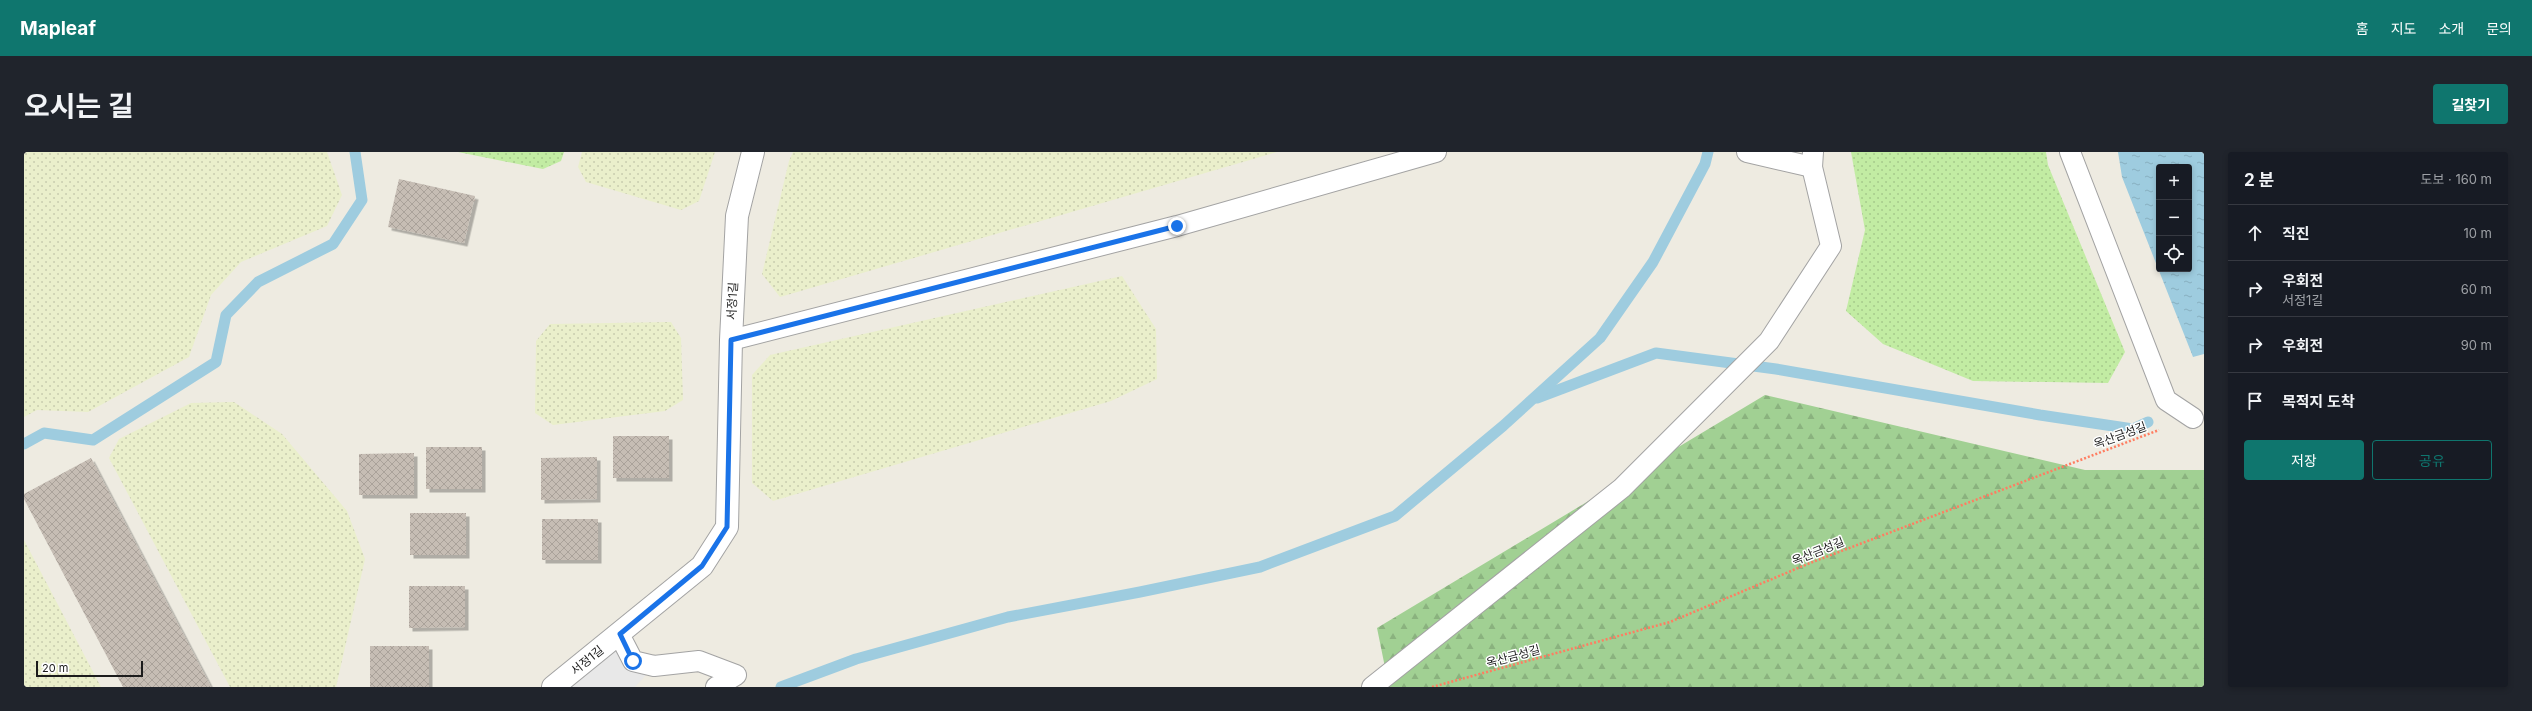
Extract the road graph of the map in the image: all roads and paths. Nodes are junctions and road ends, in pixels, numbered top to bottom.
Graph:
1 (753, 152) edge
2 (1436, 152) edge
3 (1747, 152) edge
4 (2070, 152) edge
5 (1813, 160) edge
6 (731, 340) junction
7 (2193, 418) joint
8 (620, 634) junction
9 (554, 687) edge
10 (716, 687) edge
11 (1372, 687) edge
12 (1432, 687) edge

1 - 6 street, 서정1길
2 - 6 lane
3 - 5 lane
4 - 7 lane
5 - 11 lane
6 - 8 street, 서정1길
7 - 12 path, 옥산금성길
8 - 9 street, 서정1길
8 - 10 lane

